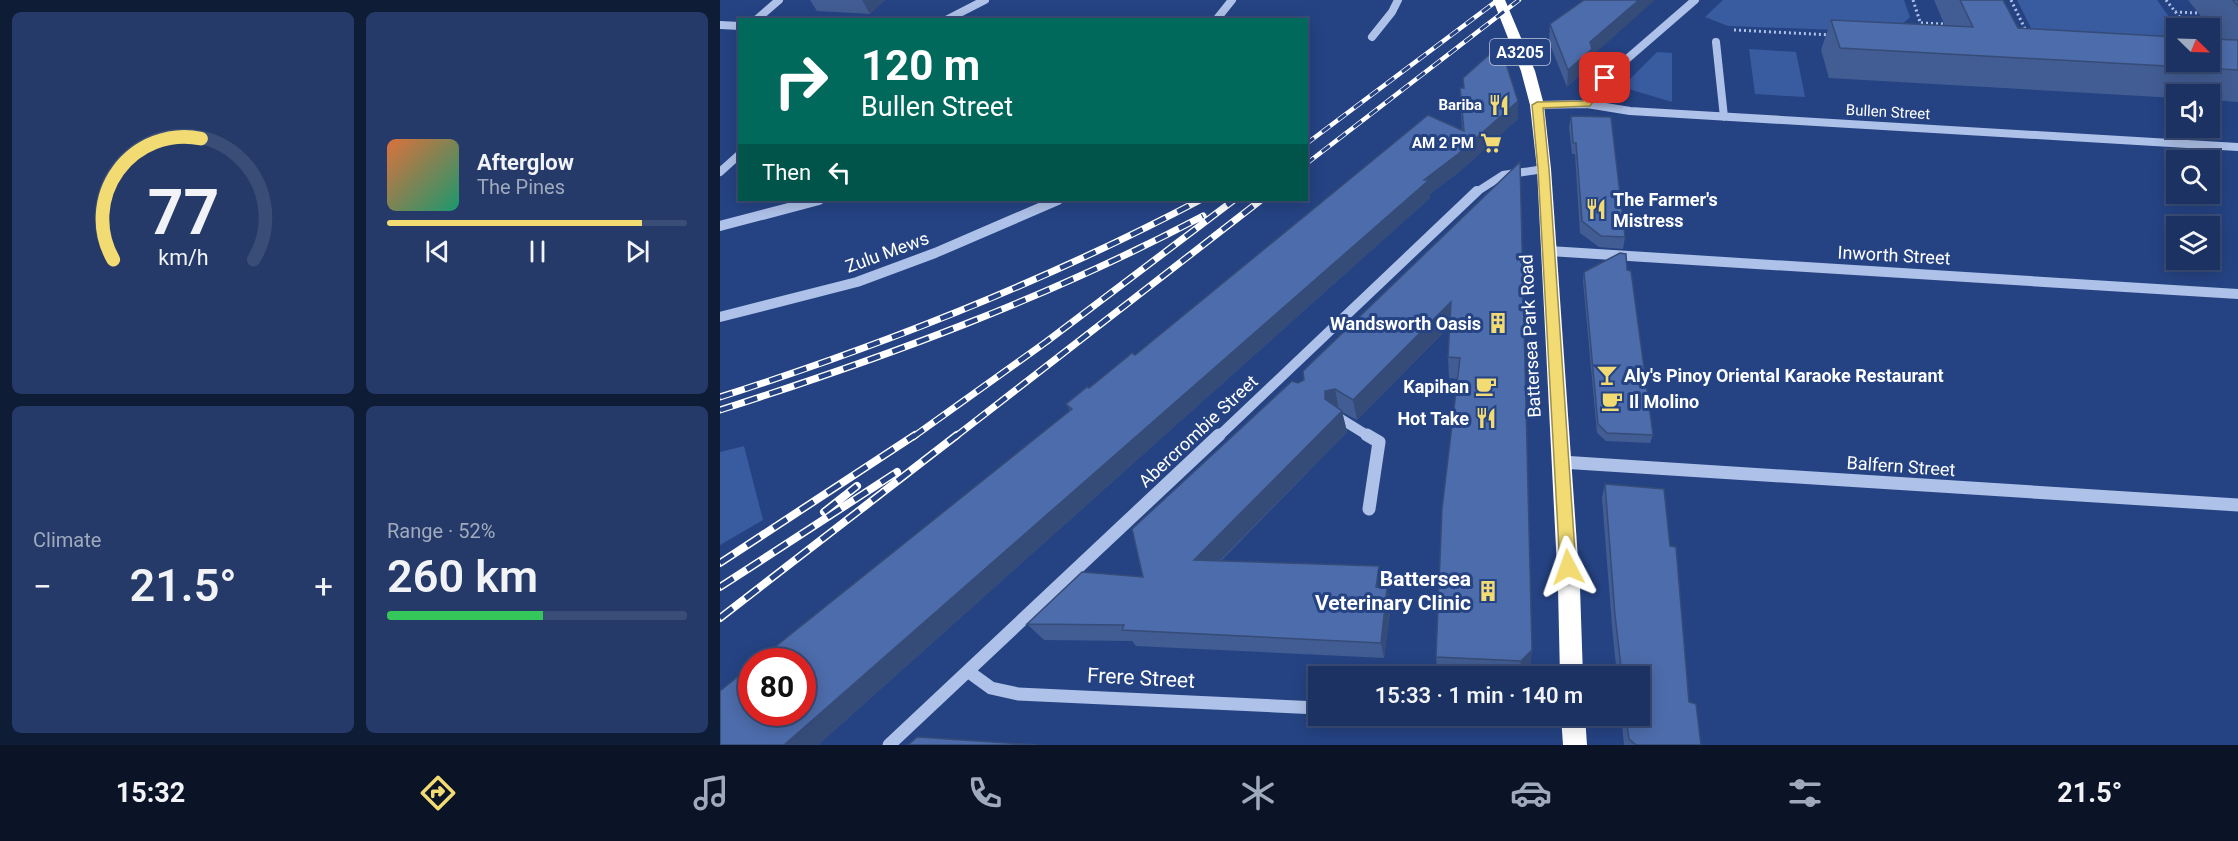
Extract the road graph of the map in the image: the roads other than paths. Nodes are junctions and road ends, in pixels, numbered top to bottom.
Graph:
1 (779, 0) edge
2 (985, 0) edge
3 (1232, 0) edge
4 (1398, 0) edge
5 (1498, 0) edge
6 (1695, 0) edge
7 (758, 18) edge
8 (950, 18) edge
9 (1218, 18) edge
10 (720, 25) edge
11 (738, 26) edge
12 (1372, 37) dead end
13 (1716, 42) dead end
14 (1587, 104) junction
15 (1537, 105) junction
16 (1724, 117) junction
17 (2238, 147) edge
18 (738, 156) edge
19 (1544, 169) junction
20 (720, 172) edge
21 (815, 201) edge
22 (1056, 201) edge
23 (720, 226) edge
24 (1549, 251) junction
25 (2238, 294) edge
26 (720, 317) edge
27 (1336, 416) edge
28 (1561, 462) junction
29 (2238, 506) edge
30 (1369, 509) dead end
31 (1571, 666) edge
32 (969, 672) junction
33 (1308, 708) edge
34 (1574, 726) edge
35 (889, 745) edge
36 (1575, 745) edge

1 - 7 street
2 - 8 street
3 - 9 street
4 - 12 street
5 - 15 highway, Battersea Park Road / A3205
6 - 14 street
10 - 11 street
13 - 16 street
14 - 15 street, Bullen Street
14 - 16 street, Bullen Street
15 - 19 highway, Battersea Park Road / A3205
16 - 17 street, Bullen Street
18 - 20 street
19 - 24 highway, Battersea Park Road / A3205
19 - 32 street, Abercrombie Street
21 - 23 street
22 - 26 street, Zulu Mews
24 - 25 street, Inworth Street
24 - 28 highway, Battersea Park Road / A3205
27 - 30 street
28 - 29 street, Balfern Street
28 - 31 highway, Battersea Park Road / A3205
32 - 33 street, Frere Street
32 - 35 street, Abercrombie Street
34 - 36 highway

